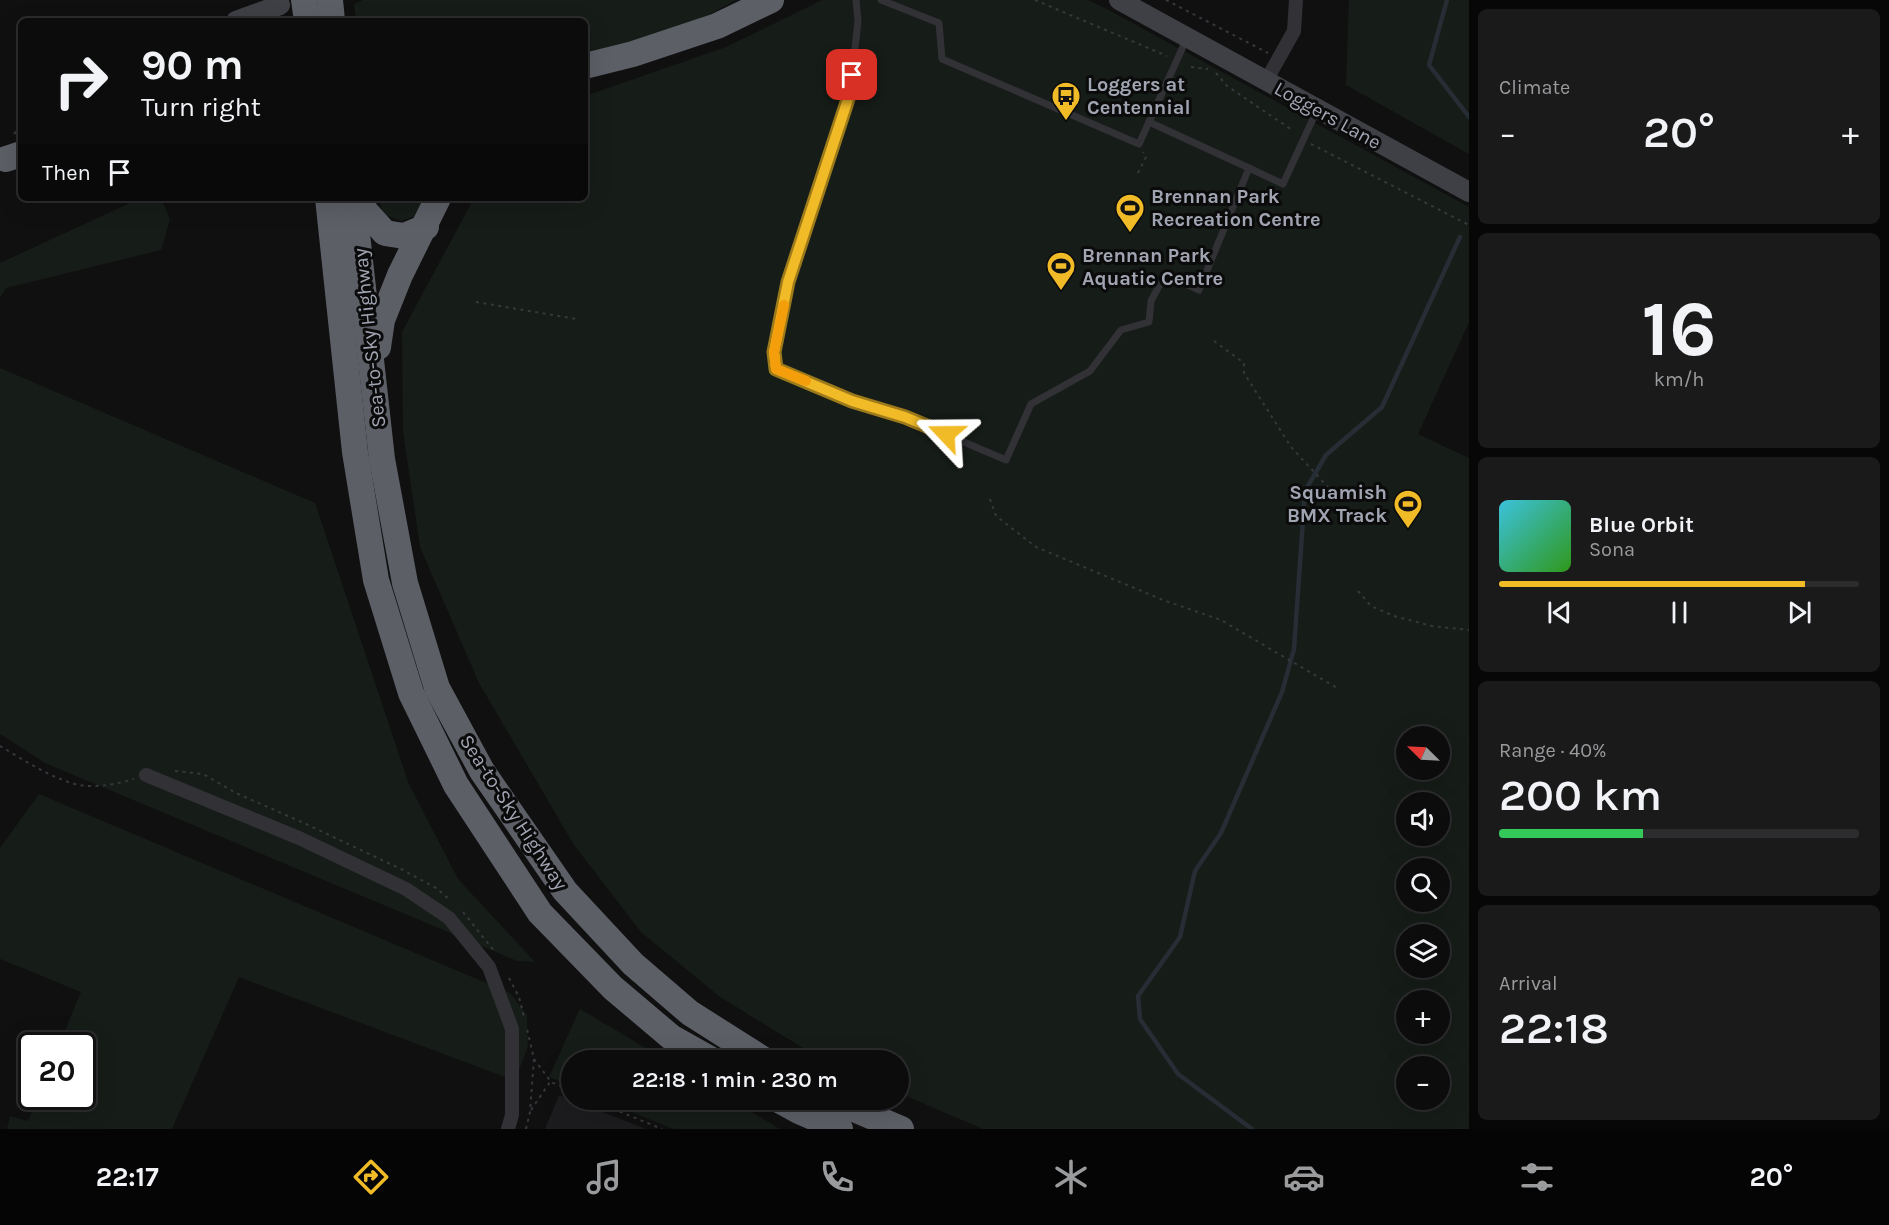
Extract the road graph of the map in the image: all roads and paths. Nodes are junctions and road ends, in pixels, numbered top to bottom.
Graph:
1 (330, 0) edge
2 (771, 0) edge
3 (856, 0) edge
4 (880, 0) edge
5 (1035, 0) edge
6 (1166, 0) edge
7 (1296, 0) edge
8 (1128, 2) edge
9 (292, 3) edge
10 (245, 18) edge
11 (304, 18) edge
12 (332, 18) edge
13 (1187, 38) junction
14 (1170, 57) dead end
15 (1278, 58) junction
16 (588, 65) edge
17 (1191, 67) dead end
18 (1266, 81) junction
19 (1318, 110) junction
20 (1149, 122) junction
21 (1292, 130) dead end
22 (1139, 144) junction
23 (1311, 144) dead end
24 (1249, 168) junction
25 (1138, 173) dead end
26 (1469, 192) edge
27 (353, 201) edge
28 (360, 201) edge
29 (437, 201) edge
30 (326, 203) edge
31 (1469, 225) edge
32 (426, 227) junction
33 (476, 302) dead end
34 (577, 320) dead end
35 (1214, 341) dead end
36 (373, 371) junction
37 (1337, 497) dead end
38 (990, 499) dead end
39 (1358, 591) dead end
40 (1469, 630) edge
41 (1337, 688) dead end
42 (0, 746) edge
43 (146, 775) junction
44 (451, 902) dead end
45 (459, 908) dead end
46 (498, 957) dead end
47 (509, 977) dead end
48 (524, 1017) dead end
49 (526, 1028) dead end
50 (694, 1050) edge
51 (748, 1050) edge
52 (534, 1059) junction
53 (551, 1082) junction
54 (561, 1086) edge
55 (616, 1110) edge
56 (797, 1110) edge
57 (856, 1110) edge
58 (530, 1112) junction
59 (508, 1129) edge
60 (526, 1129) edge
61 (662, 1129) edge
62 (840, 1129) edge
63 (901, 1129) edge

1 - 12 highway
2 - 16 highway
3 - 24 lane
4 - 22 lane
5 - 14 path
6 - 15 path
7 - 15 street
8 - 13 street, Loggers Lane
9 - 10 street
9 - 11 highway
13 - 18 street, Loggers Lane
13 - 20 lane
15 - 18 street
17 - 21 path
18 - 19 street, Loggers Lane
19 - 24 lane
19 - 26 street, Loggers Lane
20 - 22 lane
20 - 24 lane
22 - 25 path
23 - 31 path
27 - 36 highway, Sea-to-Sky Highway
28 - 32 highway
29 - 32 highway
30 - 50 highway, Sea-to-Sky Highway
32 - 36 highway
33 - 34 path
35 - 37 path
36 - 51 highway, Sea-to-Sky Highway
38 - 41 path
39 - 40 path
42 - 43 path
43 - 44 path
43 - 59 street
45 - 46 path
47 - 48 path
49 - 52 path
52 - 53 path
52 - 58 path
53 - 54 path
53 - 58 path
55 - 61 path
56 - 62 highway
57 - 63 highway
58 - 60 path

